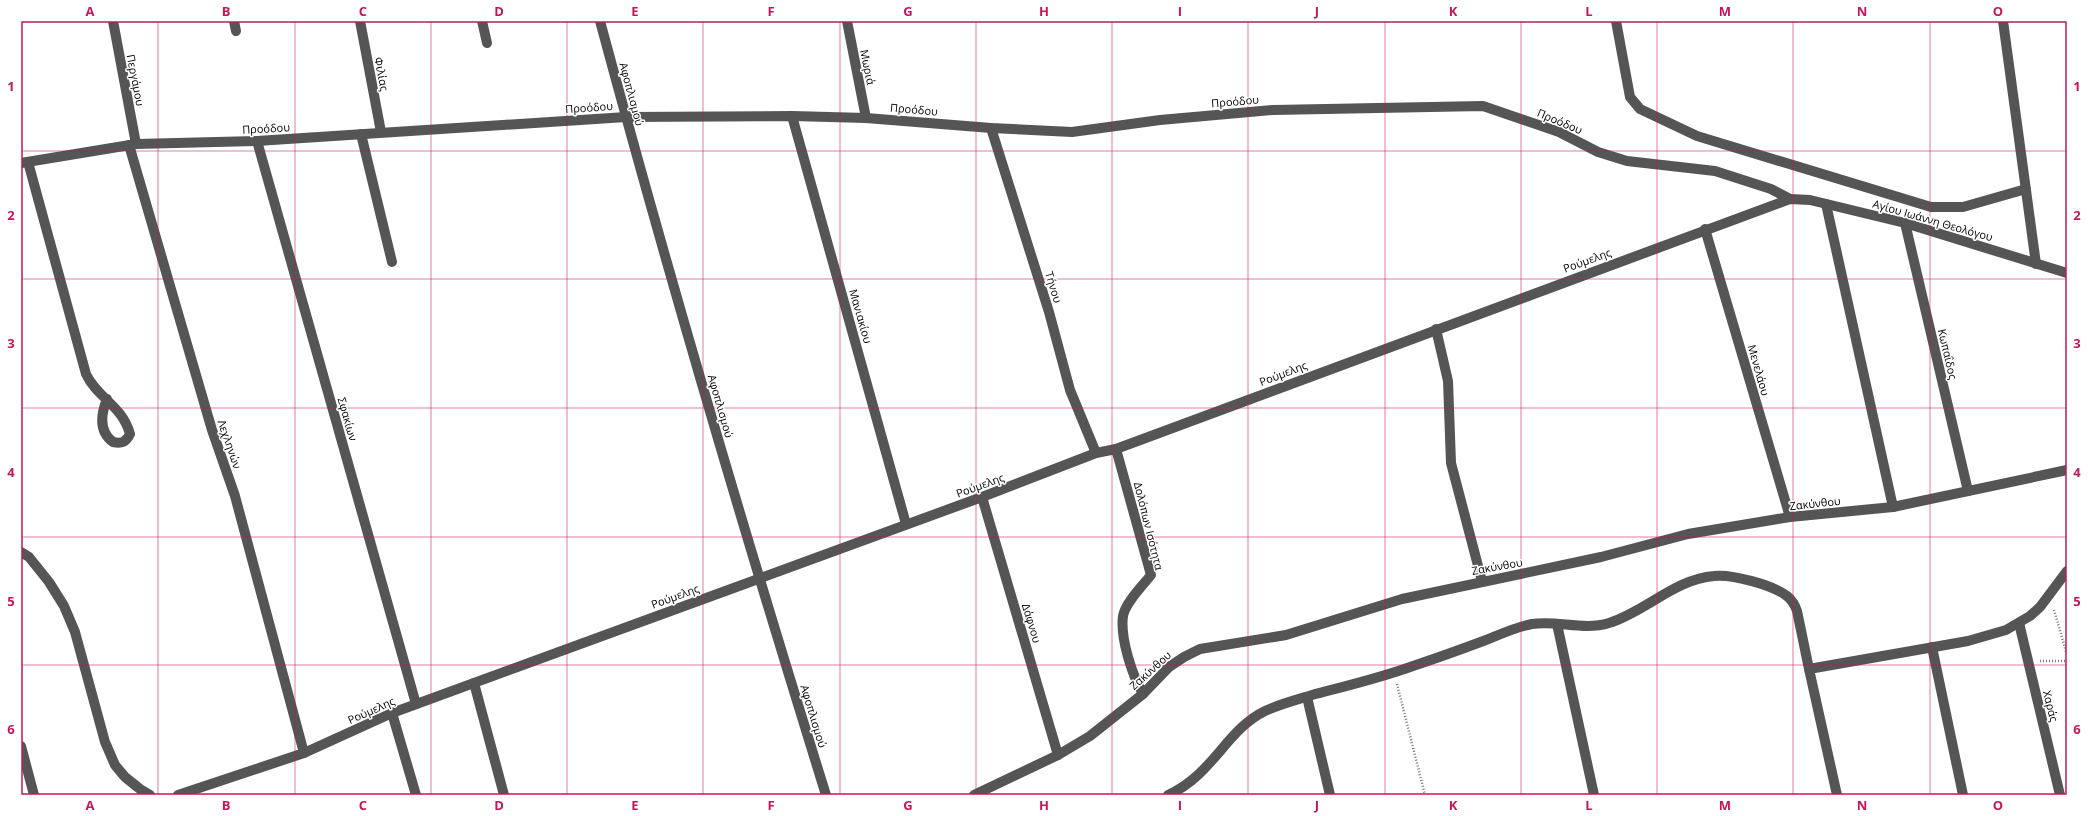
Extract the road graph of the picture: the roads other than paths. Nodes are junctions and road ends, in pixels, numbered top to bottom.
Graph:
1 (113, 21) edge
2 (360, 21) edge
3 (482, 21) edge
4 (600, 21) edge
5 (847, 21) edge
6 (1616, 21) edge
7 (2003, 21) edge
8 (486, 43) dead end
9 (792, 116) junction
10 (626, 117) junction
11 (866, 118) junction
12 (991, 128) junction
13 (382, 132) junction
14 (360, 134) junction
15 (257, 141) junction
16 (133, 144) junction
17 (24, 163) edge
18 (2026, 189) junction
19 (1790, 199) junction
20 (1826, 204) junction
21 (1905, 223) junction
22 (1705, 229) junction
23 (392, 262) dead end
24 (2036, 264) junction
25 (2067, 273) edge
26 (1436, 329) junction
27 (107, 399) dead end
28 (1116, 449) junction
29 (1096, 453) junction
30 (2067, 470) edge
31 (1968, 490) junction
32 (982, 497) junction
33 (1893, 507) junction
34 (1790, 517) junction
35 (906, 524) junction
36 (21, 552) edge
37 (2067, 571) edge
38 (759, 578) junction
39 (1482, 581) junction
40 (2019, 623) junction
41 (1557, 624) junction
42 (1932, 647) junction
43 (1809, 669) junction
44 (474, 683) junction
45 (1143, 694) junction
46 (1307, 697) junction
47 (416, 704) junction
48 (392, 713) junction
49 (21, 746) edge
50 (304, 753) junction
51 (1058, 755) junction
52 (34, 795) edge
53 (150, 795) edge
54 (178, 795) edge
55 (416, 795) edge
56 (504, 795) edge
57 (826, 795) edge
58 (974, 795) edge
59 (1168, 795) edge
60 (1330, 795) edge
61 (1594, 795) edge
62 (1837, 795) edge
63 (1963, 795) edge
64 (2060, 795) edge

1 - 16 street, Περγάμου
2 - 13 street, Φιλίας
3 - 8 street
4 - 10 street, Αφοπλισμού
5 - 11 street, Μωριά
6 - 18 street
7 - 18 street
9 - 10 street, Προόδου
9 - 11 street, Προόδου
9 - 35 street, Μανιακίου
10 - 13 street, Προόδου
10 - 38 street, Αφοπλισμού
11 - 12 street, Προόδου
12 - 19 street, Προόδου
12 - 29 street, Τήνου
13 - 14 street, Προόδου
14 - 15 street, Προόδου
14 - 23 street
15 - 16 street, Προόδου
15 - 47 street, Σφακίων
16 - 17 street, Προόδου
16 - 50 street, Λεχληνών
17 - 27 street
18 - 24 street
19 - 20 street, Αγίου Ιωάννη Θεολόγου
19 - 22 street, Ρούμελης
20 - 21 street, Αγίου Ιωάννη Θεολόγου
20 - 33 street
21 - 24 street, Αγίου Ιωάννη Θεολόγου
21 - 31 street, Κωπαΐδος
22 - 26 street, Ρούμελης
22 - 34 street, Μενελάου
24 - 25 street, Αγίου Ιωάννη Θεολόγου
26 - 28 street, Ρούμελης
26 - 39 street
28 - 29 street, Ρούμελης
28 - 45 street, Δολόπων Ισότητα
29 - 32 street, Ρούμελης
30 - 31 street, Ζακύνθου
31 - 33 street, Ζακύνθου
32 - 35 street, Ρούμελης
32 - 51 street, Δάφνου
33 - 34 street, Ζακύνθου
34 - 39 street, Ζακύνθου
35 - 38 street, Ρούμελης
36 - 53 street
37 - 40 street
38 - 44 street, Ρούμελης
38 - 57 street, Αφοπλισμού
39 - 45 street, Ζακύνθου
40 - 42 street
40 - 64 street, Χαράς
41 - 43 street
41 - 46 street
41 - 61 street
42 - 43 street
42 - 63 street
43 - 62 street
44 - 47 street, Ρούμελης
44 - 56 street
45 - 51 street, Ζακύνθου
46 - 59 street
46 - 60 street
47 - 48 street, Ρούμελης
48 - 50 street, Ρούμελης
48 - 55 street
49 - 52 street
50 - 54 street, Ρούμελης
51 - 58 street, Ζακύνθου

